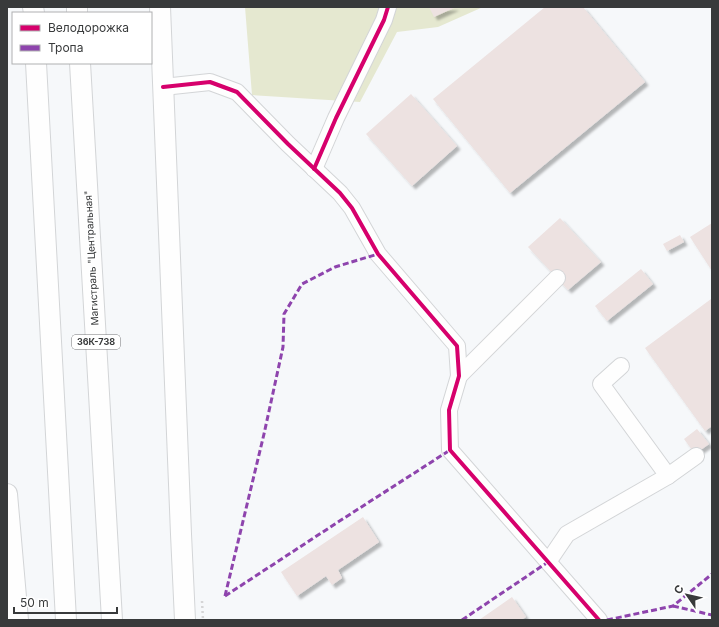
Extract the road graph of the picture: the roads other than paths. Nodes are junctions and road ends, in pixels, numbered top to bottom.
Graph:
1 (160, 7) edge
2 (388, 7) edge
3 (36, 64) edge
4 (80, 64) edge
5 (163, 87) junction
6 (314, 169) junction
7 (557, 278) dead end
8 (621, 366) dead end
9 (459, 376) junction
10 (696, 456) dead end
11 (668, 476) junction
12 (7, 494) edge
13 (548, 562) junction
14 (18, 620) edge
15 (66, 620) edge
16 (112, 620) edge
17 (185, 620) edge
18 (599, 620) edge

1 - 5 main road
2 - 6 street
3 - 15 main road
4 - 16 main road, Магистраль "Центральная" / 36К-738
5 - 6 street
5 - 17 main road
6 - 9 street
7 - 9 street
8 - 11 street
9 - 13 street
10 - 11 street
11 - 13 street
12 - 14 main road
13 - 18 street

